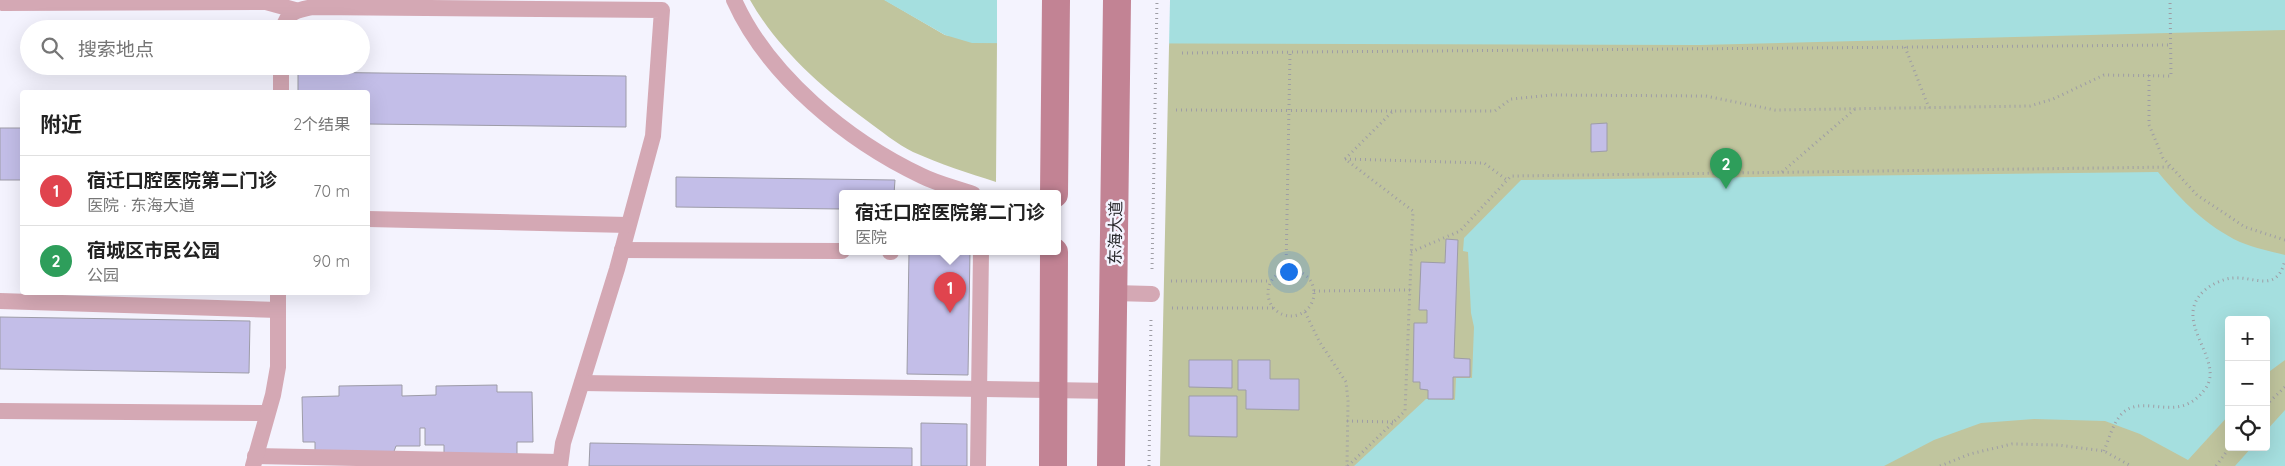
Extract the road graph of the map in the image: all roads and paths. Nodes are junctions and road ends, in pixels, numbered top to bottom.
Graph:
1 (734, 0) edge
2 (1056, 0) edge
3 (1117, 0) edge
4 (1157, 0) edge
5 (2170, 0) edge
6 (3, 2) dead end
7 (295, 10) junction
8 (285, 20) edge
9 (2171, 43) junction
10 (1905, 47) junction
11 (1290, 52) junction
12 (1182, 53) dead end
13 (281, 75) edge
14 (2148, 76) junction
15 (281, 90) edge
16 (1155, 108) dead end
17 (1856, 108) junction
18 (1929, 108) junction
19 (1176, 110) dead end
20 (1289, 110) junction
21 (1393, 111) junction
22 (1345, 159) junction
23 (2172, 167) junction
24 (1782, 172) junction
25 (1506, 180) junction
26 (962, 190) edge
27 (1054, 190) edge
28 (370, 219) edge
29 (628, 225) junction
30 (2285, 240) edge
31 (622, 250) junction
32 (839, 252) edge
33 (1411, 252) junction
34 (981, 255) edge
35 (1054, 255) edge
36 (2285, 260) edge
37 (1286, 270) junction
38 (1162, 281) dead end
39 (1271, 282) junction
40 (1410, 290) junction
41 (1314, 291) junction
42 (1114, 293) junction
43 (1152, 294) dead end
44 (278, 295) edge
45 (0, 301) edge
46 (1170, 308) dead end
47 (1273, 308) junction
48 (278, 310) junction
49 (1305, 312) junction
50 (582, 383) junction
51 (2285, 387) edge
52 (979, 389) junction
53 (1053, 390) junction
54 (1112, 391) junction
55 (2270, 401) edge
56 (0, 411) edge
57 (267, 413) junction
58 (1348, 421) junction
59 (1394, 422) junction
60 (2104, 451) junction
61 (2227, 451) edge
62 (254, 461) edge
63 (560, 464) edge
64 (978, 466) edge
65 (1053, 466) edge
66 (1111, 466) edge
67 (1347, 466) edge
68 (1940, 466) edge
69 (2131, 466) edge
70 (2216, 466) edge

1 - 26 lane
2 - 27 street
3 - 42 street, 东海大道
4 - 16 path
5 - 9 path
6 - 7 lane
7 - 8 lane
7 - 29 lane
9 - 10 path
9 - 14 path
10 - 11 path
10 - 18 path
11 - 12 path
11 - 20 path
13 - 15 lane
14 - 18 path
14 - 23 path
17 - 18 path
17 - 21 path
17 - 24 path
19 - 20 path
20 - 21 path
20 - 37 path
21 - 22 path
22 - 25 path
22 - 33 path
23 - 24 path
23 - 30 path
24 - 25 path
25 - 33 path
28 - 29 lane
29 - 31 lane
31 - 32 lane
31 - 50 lane
33 - 40 path
34 - 52 lane
35 - 53 street
36 - 60 path
37 - 39 path
37 - 41 path
38 - 39 path
39 - 47 path
40 - 41 path
40 - 59 path
41 - 49 path
42 - 43 lane
42 - 54 street, 东海大道
44 - 48 lane
45 - 48 lane
46 - 47 path
47 - 49 path
48 - 57 lane
49 - 58 path
50 - 52 lane
50 - 63 lane
51 - 55 path
52 - 53 lane
52 - 64 lane
53 - 54 lane
53 - 65 street
54 - 66 street, 东海大道
56 - 57 lane
57 - 62 lane
58 - 59 path
58 - 67 path
59 - 67 path
60 - 68 path
60 - 69 path
61 - 70 path
62 - 63 lane

